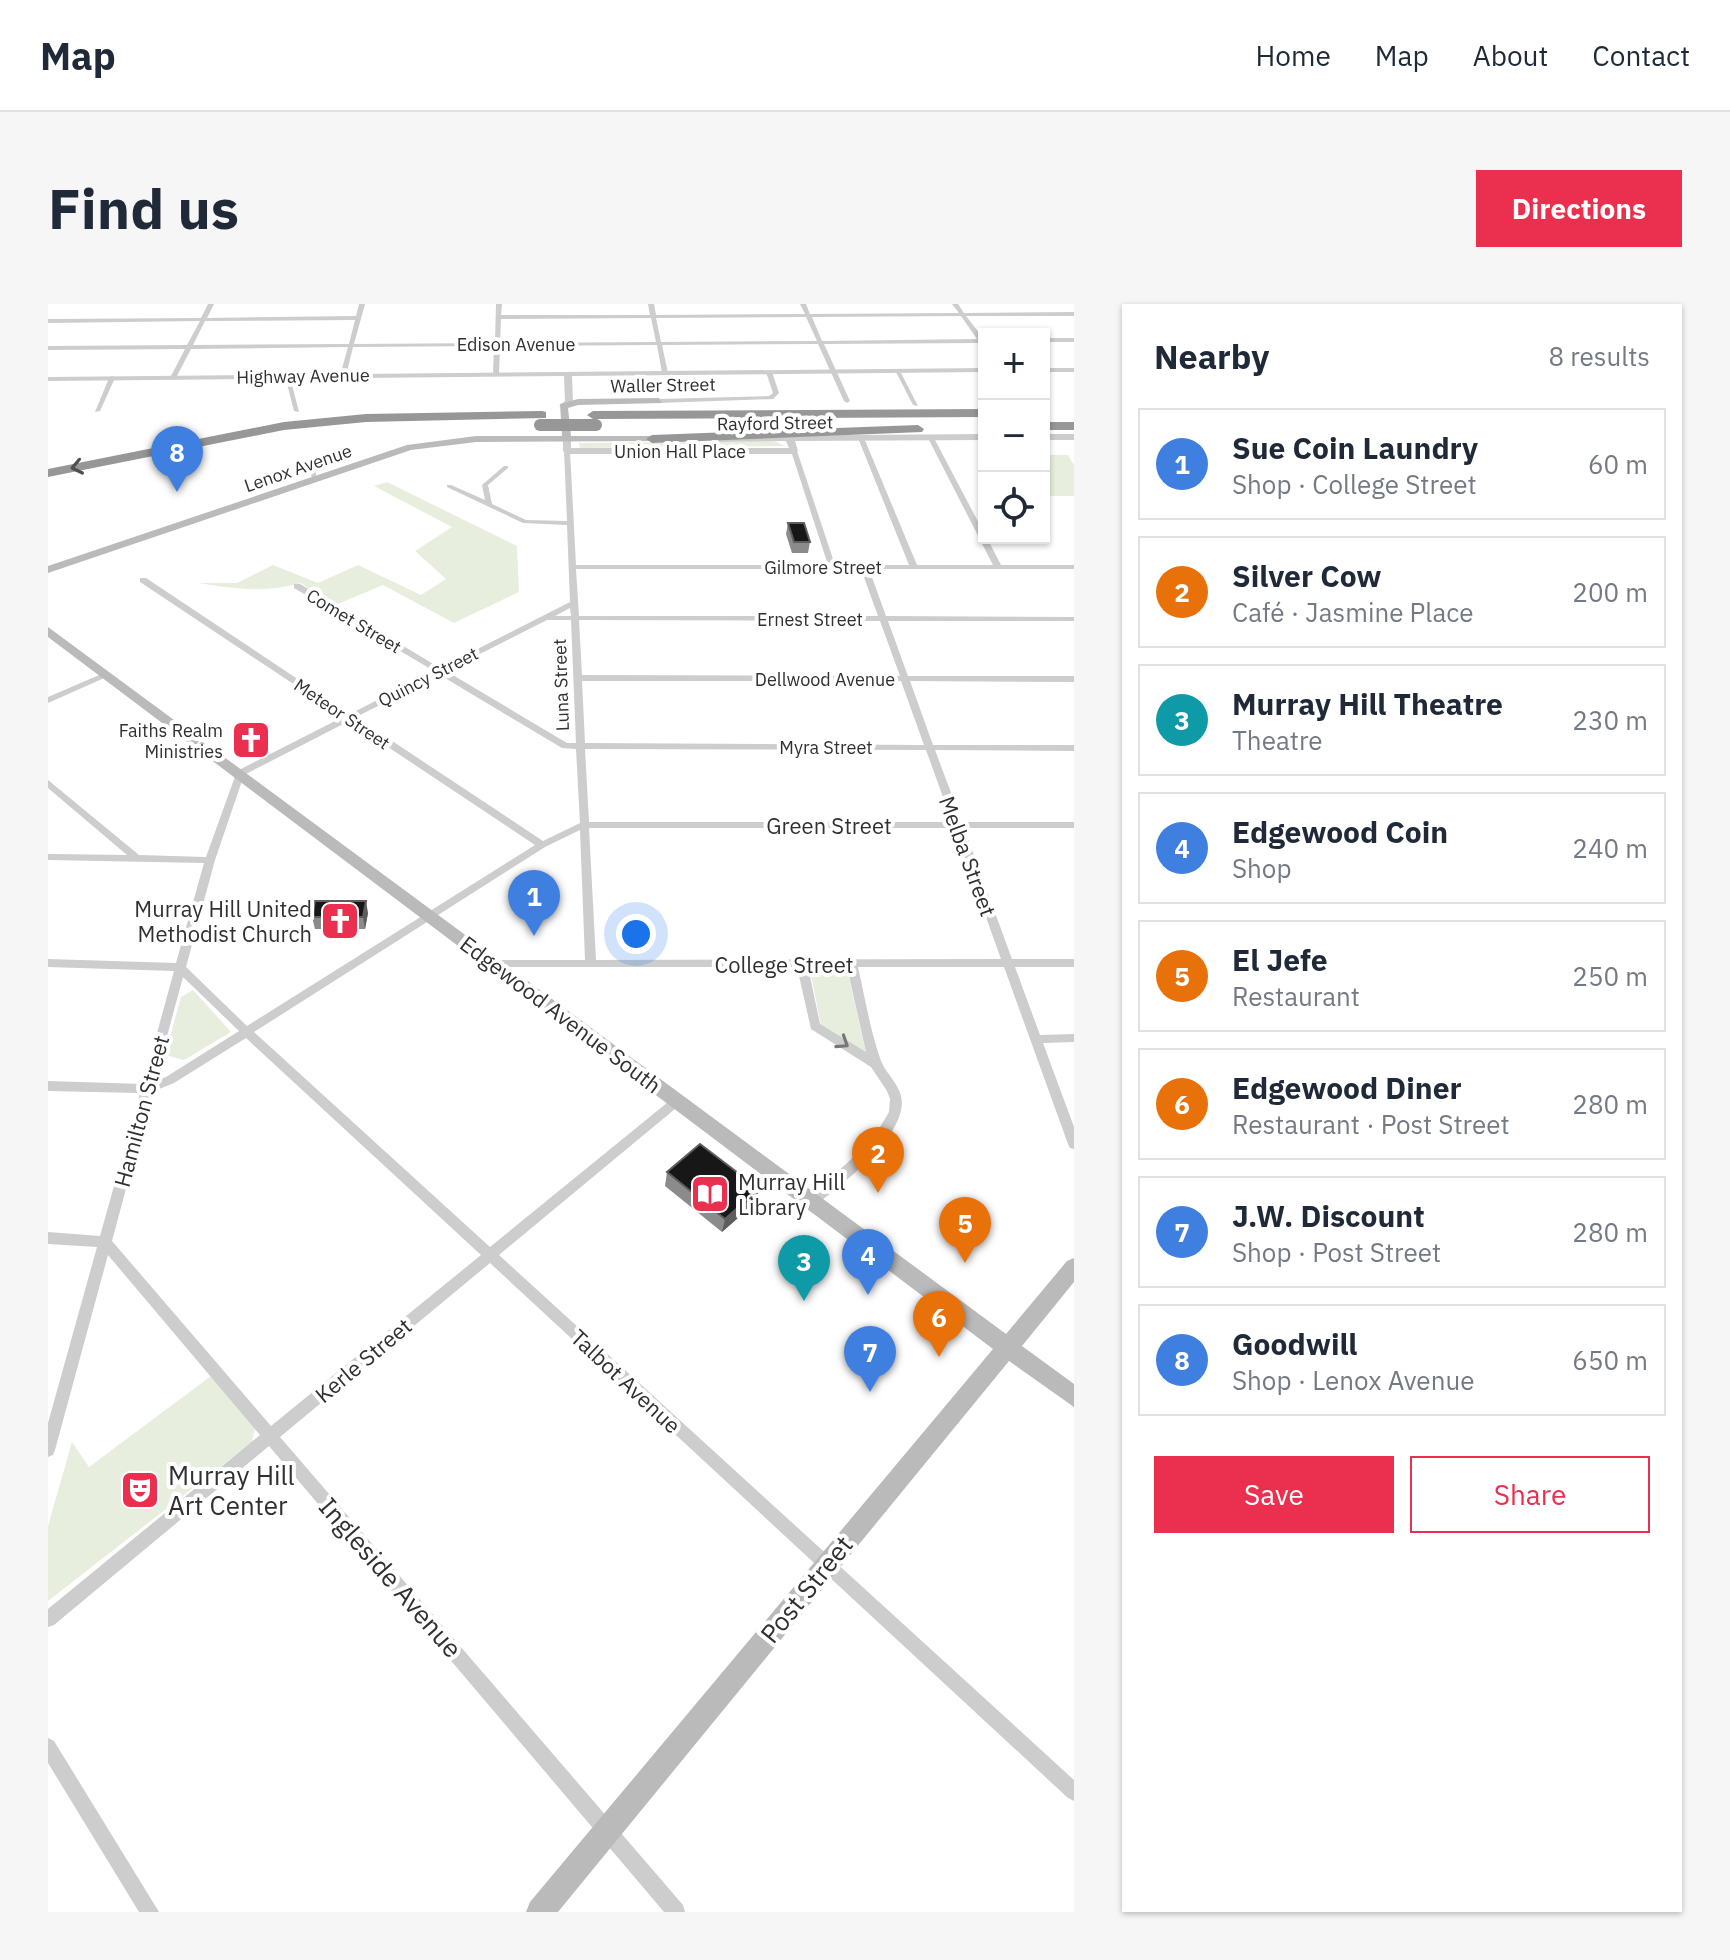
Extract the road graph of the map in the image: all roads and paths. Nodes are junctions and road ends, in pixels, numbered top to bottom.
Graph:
1 (211, 304) edge
2 (362, 304) edge
3 (499, 304) edge
4 (651, 304) edge
5 (803, 304) edge
6 (955, 304) edge
7 (962, 314) junction
8 (1074, 314) edge
9 (808, 315) junction
10 (654, 316) junction
11 (499, 317) junction
12 (358, 318) junction
13 (203, 320) junction
14 (48, 321) edge
15 (978, 335) edge
16 (1050, 340) edge
17 (1074, 340) edge
18 (820, 342) junction
19 (978, 342) edge
20 (658, 343) junction
21 (497, 344) junction
22 (351, 345) junction
23 (189, 346) junction
24 (48, 348) edge
25 (978, 370) edge
26 (1050, 370) edge
27 (1074, 370) edge
28 (833, 371) junction
29 (897, 371) junction
30 (769, 372) junction
31 (563, 373) junction
32 (665, 373) junction
33 (496, 374) junction
34 (343, 376) junction
35 (287, 377) junction
36 (112, 378) junction
37 (173, 378) junction
38 (48, 379) edge
39 (659, 401) junction
40 (847, 401) dead end
41 (916, 405) dead end
42 (563, 406) junction
43 (97, 411) dead end
44 (297, 411) dead end
45 (969, 413) junction
46 (978, 413) edge
47 (1050, 413) edge
48 (1074, 413) edge
49 (541, 420) junction
50 (595, 420) junction
51 (1050, 426) edge
52 (1074, 426) edge
53 (953, 427) junction
54 (978, 427) edge
55 (978, 437) edge
56 (1050, 437) edge
57 (1074, 437) edge
58 (861, 438) junction
59 (931, 438) junction
60 (652, 439) junction
61 (790, 440) junction
62 (567, 446) junction
63 (794, 451) junction
64 (311, 463) dead end
65 (506, 467) dead end
66 (48, 473) edge
67 (315, 479) junction
68 (476, 485) junction
69 (48, 486) edge
70 (489, 505) junction
71 (972, 515) junction
72 (978, 515) edge
73 (571, 523) junction
74 (573, 567) junction
75 (832, 567) junction
76 (864, 567) junction
77 (914, 567) junction
78 (998, 567) junction
79 (1074, 567) edge
80 (48, 570) edge
81 (143, 580) dead end
82 (297, 586) dead end
83 (574, 603) junction
84 (546, 618) junction
85 (574, 618) junction
86 (881, 619) junction
87 (1074, 619) edge
88 (48, 631) edge
89 (439, 671) junction
90 (107, 675) junction
91 (577, 678) junction
92 (903, 679) junction
93 (1074, 679) edge
94 (48, 700) edge
95 (347, 718) junction
96 (579, 747) junction
97 (929, 747) junction
98 (1074, 748) edge
99 (240, 773) junction
100 (48, 783) edge
101 (583, 825) junction
102 (956, 825) junction
103 (1074, 825) edge
104 (542, 845) junction
105 (48, 857) edge
106 (136, 858) junction
107 (210, 860) junction
108 (430, 916) junction
109 (48, 963) edge
110 (1008, 963) junction
111 (1074, 963) edge
112 (493, 964) junction
113 (591, 964) junction
114 (852, 964) junction
115 (802, 965) junction
116 (180, 967) junction
117 (247, 1032) junction
118 (1074, 1038) edge
119 (1036, 1039) junction
120 (876, 1064) junction
121 (48, 1086) edge
122 (148, 1089) junction
123 (677, 1101) junction
124 (1074, 1144) edge
125 (811, 1201) junction
126 (48, 1238) edge
127 (105, 1242) junction
128 (490, 1254) junction
129 (1074, 1267) edge
130 (1065, 1289) edge
131 (1009, 1348) junction
132 (1074, 1397) edge
133 (51, 1426) edge
134 (270, 1436) junction
135 (48, 1450) edge
136 (828, 1564) junction
137 (48, 1619) edge
138 (48, 1747) edge
139 (1074, 1792) edge
140 (608, 1830) junction
141 (150, 1912) edge
142 (540, 1912) edge
143 (676, 1912) edge

1 - 13 street
2 - 12 street
3 - 11 street
4 - 10 street
5 - 9 street
6 - 7 street
7 - 8 street
7 - 9 street
7 - 15 street
9 - 10 street
9 - 18 street
10 - 11 street
10 - 20 street
11 - 21 street
12 - 13 street
12 - 22 street
13 - 14 street
13 - 23 street
16 - 17 street
18 - 19 street, Edison Avenue
18 - 20 street, Edison Avenue
18 - 28 street
20 - 21 street, Edison Avenue
20 - 32 street
21 - 22 street, Edison Avenue
21 - 33 street
22 - 23 street, Edison Avenue
22 - 34 street
23 - 24 street, Edison Avenue
23 - 37 street
25 - 29 street
26 - 27 street
28 - 29 street
28 - 30 street
28 - 40 street
29 - 41 street
30 - 32 street
30 - 39 street, Waller Street
31 - 32 street
31 - 33 street, Highway Avenue
31 - 42 street, Luna Street
33 - 34 street, Highway Avenue
34 - 35 street, Highway Avenue
35 - 37 street, Highway Avenue
35 - 44 street
36 - 37 street, Highway Avenue
36 - 38 street, Highway Avenue
36 - 43 street
39 - 42 main road, Waller Street
39 - 45 highway
42 - 62 main road, Luna Street
45 - 46 highway
45 - 50 highway
47 - 48 highway
49 - 50 highway, bridge
49 -> 66 highway
49 - 69 highway
50 - 53 highway
51 - 52 highway
53 - 54 highway
53 - 60 highway
55 - 59 street, Rayford Street
56 - 57 street
58 - 59 street, Rayford Street
58 - 61 street, Rayford Street
58 - 77 street
59 - 71 street
60 - 61 street, Rayford Street
60 - 62 main road, Rayford Street
61 - 63 street
62 - 63 street, Union Hall Place
62 - 67 main road, Lenox Avenue
62 - 73 street, Luna Street
63 - 75 street
64 - 67 street
65 - 68 street
67 - 80 main road, Lenox Avenue
68 - 70 street
68 - 70 street
70 - 73 street
71 - 72 street
71 - 78 street
73 - 74 street, Luna Street
74 - 75 street, Gilmore Street
74 - 83 street, Luna Street
75 - 76 street, Gilmore Street
76 - 77 street, Gilmore Street
76 - 86 street, Melba Street
77 - 78 street, Gilmore Street
78 - 79 street, Gilmore Street
81 - 95 street, Meteor Street
82 - 89 street, Comet Street
83 - 84 street, Quincy Street
83 - 85 street, Luna Street
84 - 85 street, Ernest Street
84 - 89 street, Quincy Street
85 - 86 street, Ernest Street
85 - 91 street, Luna Street
86 - 87 street, Ernest Street
86 - 92 street, Melba Street
88 - 90 main road, Edgewood Avenue South
89 - 95 street, Quincy Street
89 - 96 street, Comet Street
90 - 94 street
90 - 99 main road, Edgewood Avenue South
91 - 92 street, Dellwood Avenue
91 - 96 street, Luna Street
92 - 93 street, Dellwood Avenue
92 - 97 street, Melba Street
95 - 99 street, Quincy Street
95 - 104 street, Meteor Street
96 - 97 street, Myra Street
96 - 101 street, Luna Street
97 - 98 street, Myra Street
97 - 102 street, Melba Street
99 - 107 street, Hamilton Street
99 - 108 main road, Edgewood Avenue South
100 - 106 street
101 - 102 street, Green Street
101 - 104 street
101 - 113 street, Luna Street
102 - 103 street, Green Street
102 - 110 street, Melba Street
104 - 108 street
105 - 106 street
106 - 107 street
107 - 116 street, Hamilton Street
108 - 112 main road, Edgewood Avenue South
108 - 117 street
109 - 116 street
110 - 111 street, College Street
110 - 114 street, College Street
110 - 119 street, Melba Street
112 - 113 street, College Street
112 - 123 main road, Edgewood Avenue South
113 - 115 street, College Street
114 - 115 street, College Street
114 - 120 street
115 -> 120 street
116 - 117 street, Talbot Avenue
116 - 122 street, Hamilton Street
117 - 122 street
117 - 128 street, Talbot Avenue
118 - 119 street
119 - 124 street, Melba Street
120 - 125 street
121 - 122 street
122 - 127 street, Hamilton Street
123 - 125 main road, Edgewood Avenue South
123 - 128 street, Kerle Street
125 - 131 main road, Edgewood Avenue South
126 - 127 street
127 - 133 street, Hamilton Street
127 - 134 street, Ingleside Avenue
128 - 134 street, Kerle Street
128 - 136 street, Talbot Avenue
129 - 130 main road, Post Street
130 - 131 main road, Post Street
131 - 132 main road, Edgewood Avenue South
131 - 136 main road, Post Street
133 - 135 street, Hamilton Street
134 - 137 street, Kerle Street
134 - 140 street, Ingleside Avenue
136 - 139 street, Talbot Avenue
136 - 140 main road, Post Street
138 - 141 street
140 - 142 main road, Post Street
140 - 143 street, Ingleside Avenue

